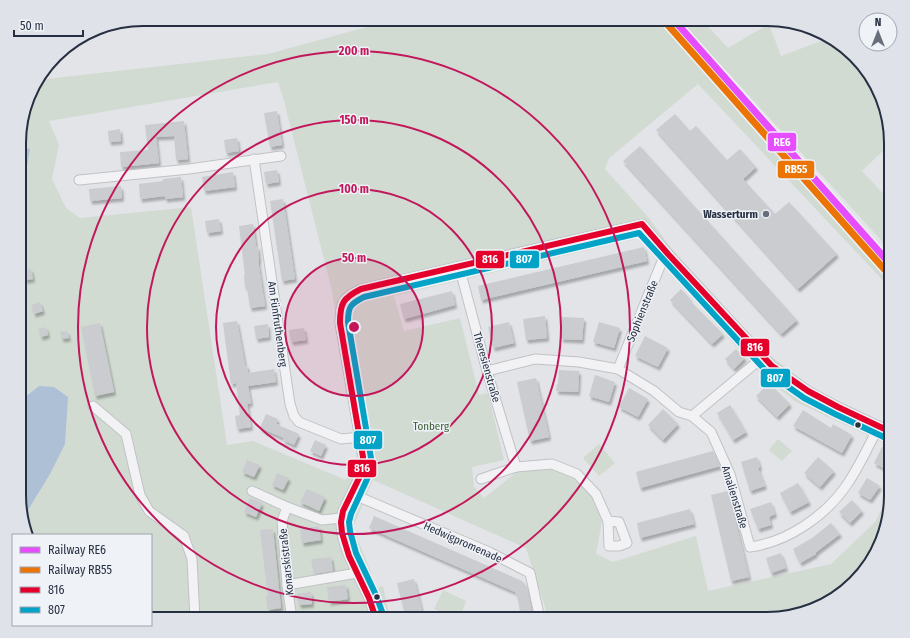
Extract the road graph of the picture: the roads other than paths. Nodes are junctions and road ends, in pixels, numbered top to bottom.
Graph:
1 (281, 156) dead end
2 (254, 160) junction
3 (79, 180) dead end
4 (668, 254) junction
5 (459, 266) junction
6 (763, 357) junction
7 (618, 369) junction
8 (487, 371) junction
9 (93, 406) dead end
10 (692, 416) junction
11 (879, 426) junction
12 (884, 428) edge
13 (360, 437) junction
14 (516, 467) junction
15 (481, 479) dead end
16 (252, 491) dead end
17 (352, 494) junction
18 (287, 507) junction
19 (341, 518) junction
20 (608, 521) dead end
21 (358, 573) junction
22 (288, 585) junction
23 (195, 612) edge
24 (291, 612) edge
25 (374, 612) edge
26 (538, 612) edge

1 - 2 street
2 - 3 street
2 - 13 street, Am Fünfruthenberg
4 - 5 street
4 - 6 street
4 - 7 street, Sophienstraße
5 - 8 street, Theresienstraße
5 - 13 street
6 - 10 street
6 - 11 street
7 - 8 street, Amalienstraße
7 - 10 street, Amalienstraße
8 - 14 street, Theresienstraße
9 - 23 street
10 - 11 street, Amalienstraße
11 - 12 street
13 - 17 street
14 - 15 street
14 - 20 street
16 - 18 street
17 - 19 street
17 - 26 street, Hedwigpromenade
18 - 19 street
18 - 22 street, Konarskistraße
19 - 21 street
21 - 22 street
21 - 25 street
22 - 24 street, Konarskistraße

